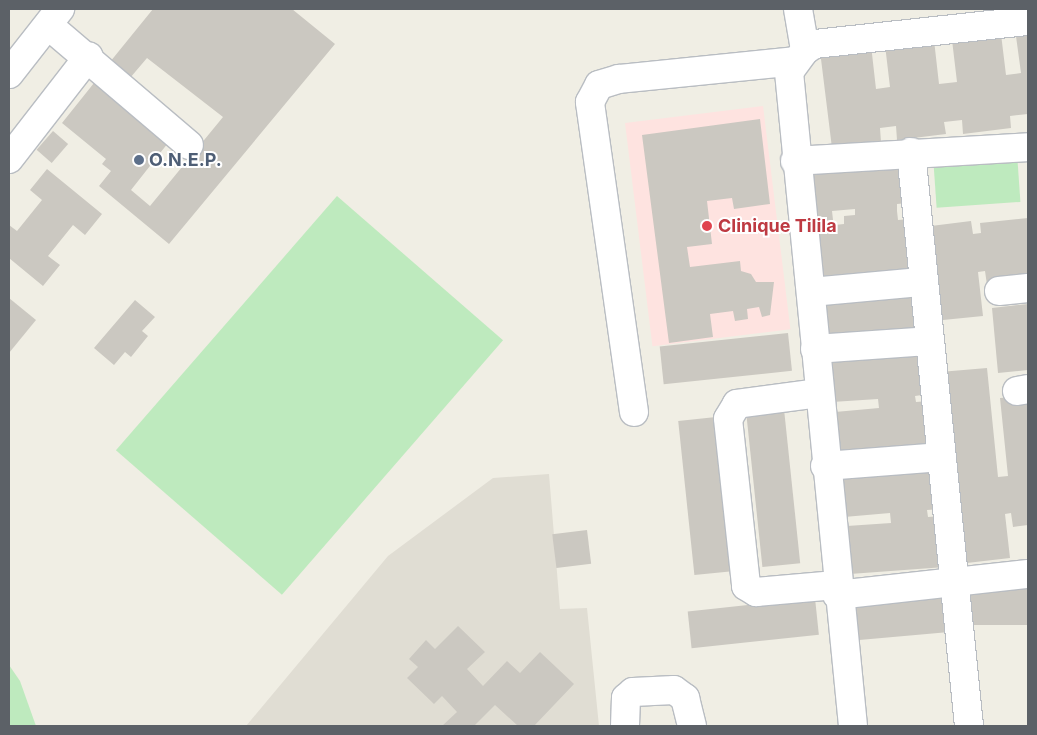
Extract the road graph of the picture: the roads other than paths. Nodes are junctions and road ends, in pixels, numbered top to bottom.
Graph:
1 (798, 9) edge
2 (54, 17) edge
3 (1028, 21) edge
4 (89, 56) junction
5 (800, 56) junction
6 (9, 74) edge
7 (189, 145) dead end
8 (911, 152) junction
9 (1027, 155) edge
10 (9, 159) edge
11 (794, 161) junction
12 (921, 282) junction
13 (1028, 288) edge
14 (999, 291) dead end
15 (811, 292) junction
16 (928, 341) junction
17 (815, 350) junction
18 (819, 393) junction
19 (634, 412) dead end
20 (942, 457) junction
21 (825, 466) junction
22 (1028, 574) edge
23 (954, 582) junction
24 (837, 590) junction
25 (625, 726) edge
26 (692, 726) edge
27 (853, 726) edge
28 (969, 726) edge

1 - 5 street
2 - 4 street
2 - 6 street
3 - 5 street
4 - 7 street
4 - 10 street
5 - 11 street
5 - 19 street
8 - 9 street
8 - 11 street
8 - 12 street
11 - 15 street
12 - 15 street
12 - 16 street
13 - 14 street
15 - 17 street
16 - 17 street
16 - 20 street
17 - 18 street
18 - 21 street
18 - 24 street
20 - 21 street
20 - 23 street
21 - 24 street
22 - 23 street
23 - 24 street
23 - 28 street
24 - 27 street
25 - 26 street

